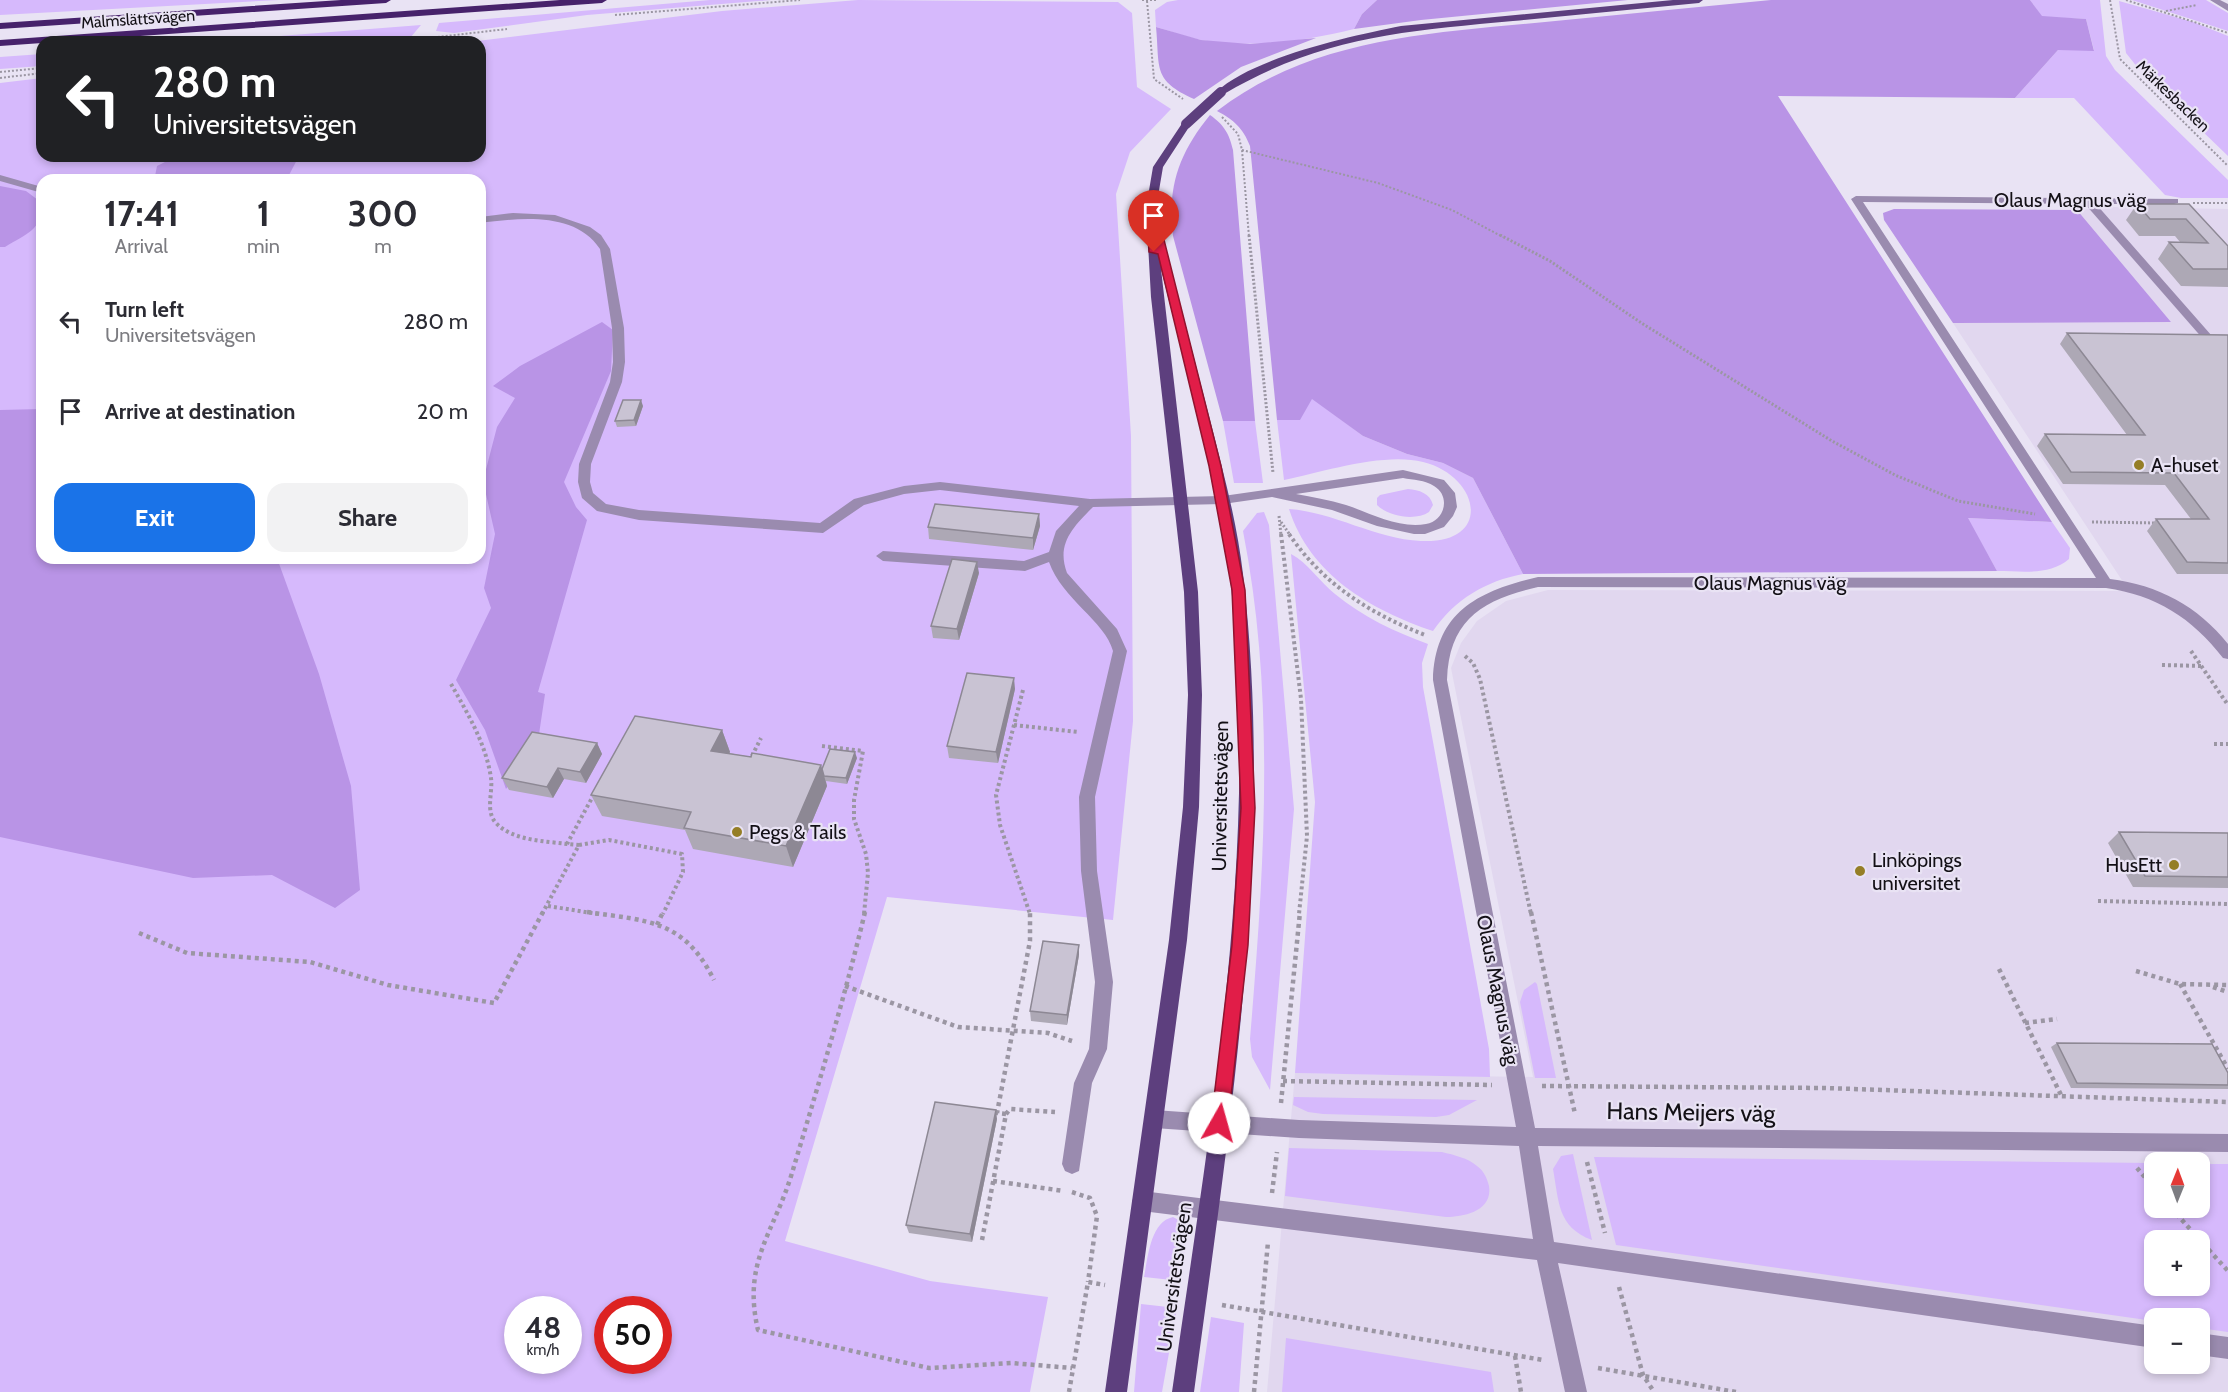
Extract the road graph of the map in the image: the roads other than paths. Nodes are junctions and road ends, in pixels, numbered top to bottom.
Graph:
1 (386, 0) edge
2 (602, 0) edge
3 (1699, 0) edge
4 (2216, 1) edge
5 (2228, 8) edge
6 (0, 26) edge
7 (114, 36) edge
8 (36, 42) edge
9 (0, 44) edge
10 (0, 178) edge
11 (36, 188) edge
12 (2087, 200) junction
13 (2174, 201) edge
14 (1151, 208) junction
15 (486, 219) edge
16 (2216, 346) edge
17 (1276, 494) junction
18 (1222, 500) junction
19 (1181, 501) junction
20 (1090, 503) junction
21 (1055, 555) junction
22 (882, 556) dead end
23 (2106, 582) junction
24 (2228, 654) edge
25 (1154, 1119) junction
26 (1219, 1123) junction
27 (1527, 1137) junction
28 (2228, 1143) edge
29 (1072, 1164) dead end
30 (1142, 1201) junction
31 (1208, 1208) junction
32 (1545, 1251) junction
33 (2144, 1336) edge
34 (2210, 1346) edge
35 (2228, 1348) edge
36 (1116, 1392) edge
37 (1183, 1392) edge
38 (1576, 1392) edge

1 - 6 highway, Malmslättsvägen
2 - 7 highway, Malmslättsvägen
3 - 14 main road, Universitetsvägen, bridge
4 - 5 street
8 - 9 highway, Malmslättsvägen
10 - 11 street
12 - 13 street, Olaus Magnus väg
12 - 16 street
12 - 23 street, Olaus Magnus väg
14 - 18 main road, Universitetsvägen
14 - 19 main road, Universitetsvägen
15 - 20 street
17 - 17 street
17 - 18 street
18 - 19 street
18 - 26 main road, Universitetsvägen
19 - 20 street
19 - 25 main road, Universitetsvägen
20 - 21 street
21 - 22 street
21 - 29 street
23 - 24 street
23 - 27 street, Olaus Magnus väg
25 - 26 street, Hans Meijers väg
25 - 30 main road, Universitetsvägen
26 - 27 street, Hans Meijers väg
26 - 31 main road, Universitetsvägen
27 - 28 street, Hans Meijers väg
27 - 32 street, Olaus Magnus väg
30 - 31 street
30 - 36 main road, Universitetsvägen
31 - 32 street
31 - 37 main road, Universitetsvägen
32 - 33 street
32 - 38 street, Olaus Magnus väg
34 - 35 street

